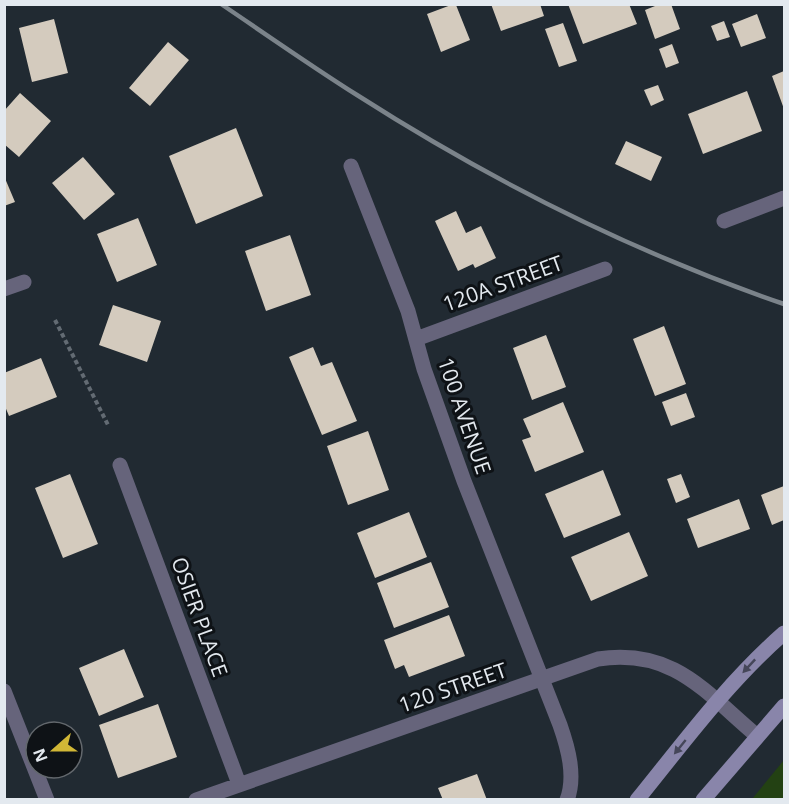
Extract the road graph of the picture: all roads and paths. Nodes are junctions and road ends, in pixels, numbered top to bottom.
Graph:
1 (351, 166) dead end
2 (784, 198) edge
3 (724, 221) dead end
4 (605, 269) dead end
5 (24, 282) dead end
6 (4, 289) edge
7 (55, 320) dead end
8 (416, 339) junction
9 (109, 427) dead end
10 (120, 465) dead end
11 (784, 633) edge
12 (542, 679) junction
13 (4, 691) edge
14 (717, 701) junction
15 (784, 706) edge
16 (756, 735) junction
17 (239, 784) junction
18 (47, 800) edge
19 (196, 800) edge
20 (567, 800) edge
21 (637, 800) edge
22 (703, 800) edge

1 - 8 street, 100 AVENUE
2 - 3 street
4 - 8 street, 120A STREET
5 - 6 street
7 - 9 path
8 - 12 street, 100 AVENUE
10 - 17 street, OSIER PLACE
11 -> 14 main road
12 - 14 street, 120 STREET
12 - 17 street, 120 STREET
12 - 20 street, 100 AVENUE
13 - 18 street
14 - 16 street, 120 STREET
14 -> 21 main road
15 - 16 main road
16 - 22 main road
17 - 19 street, 120 STREET

